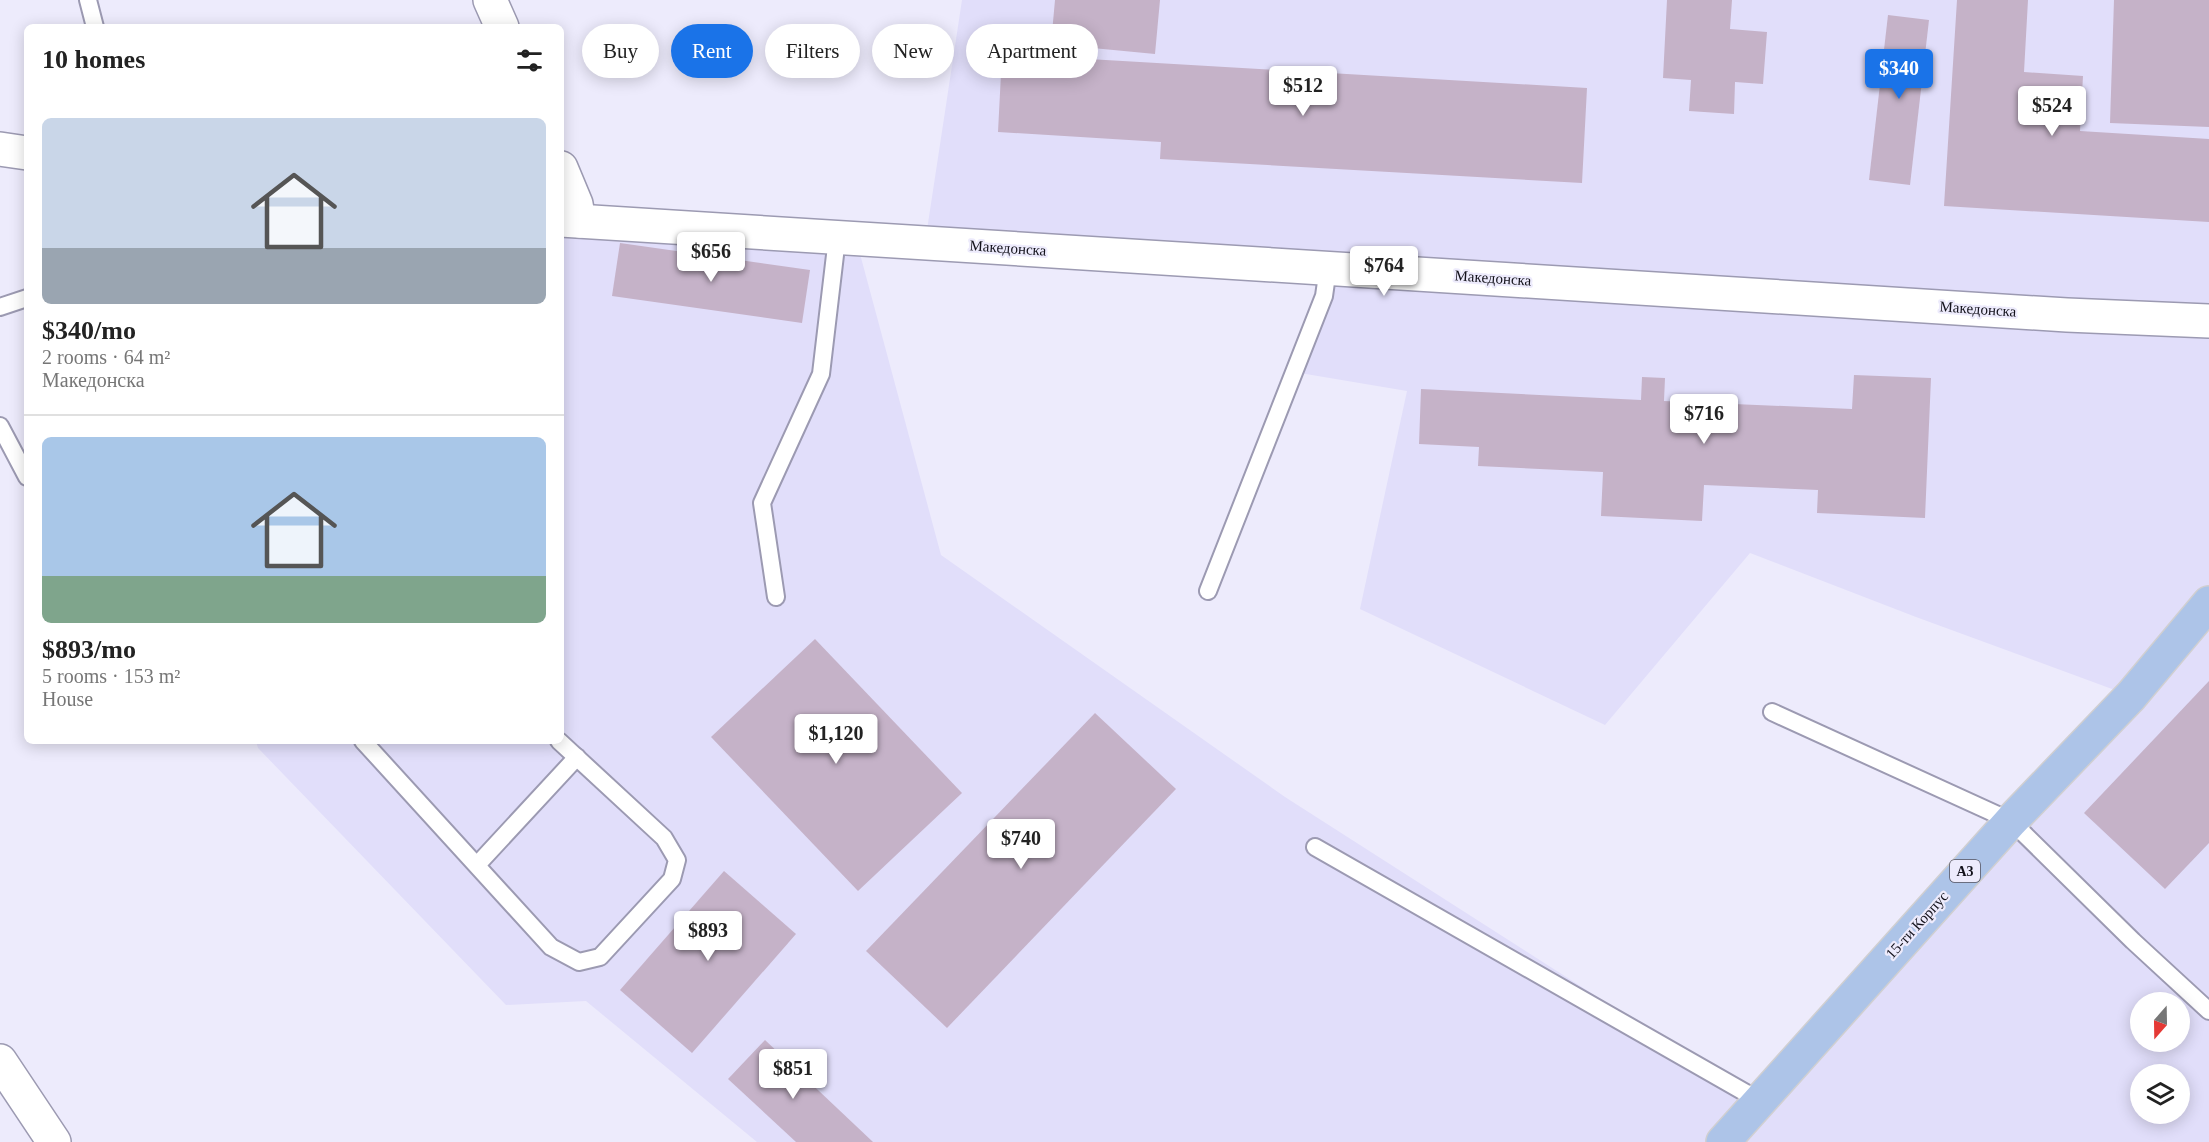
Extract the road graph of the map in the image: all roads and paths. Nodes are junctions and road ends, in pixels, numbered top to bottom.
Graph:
1 (88, 0) edge
2 (490, 0) edge
3 (93, 24) edge
4 (501, 24) edge
5 (0, 149) edge
6 (24, 153) edge
7 (564, 175) edge
8 (570, 220) edge
9 (837, 238) junction
10 (1328, 267) junction
11 (24, 299) edge
12 (0, 307) edge
13 (2209, 321) edge
14 (0, 426) edge
15 (24, 471) edge
16 (1208, 591) dead end
17 (776, 597) dead end
18 (2209, 603) edge
19 (1772, 712) dead end
20 (366, 744) edge
21 (562, 744) edge
22 (577, 757) junction
23 (2011, 821) junction
24 (1315, 847) dead end
25 (477, 865) junction
26 (2209, 1011) edge
27 (0, 1061) edge
28 (1760, 1101) junction
29 (54, 1142) edge
30 (1723, 1142) edge

1 - 3 lane
2 - 4 street
5 - 6 street
7 - 8 street
8 - 9 street, Македонска
9 - 10 street, Македонска
9 - 17 lane
10 - 13 street, Македонска
10 - 16 lane
11 - 12 lane
14 - 15 lane
18 - 23 main road, 15-ти Корпус / A3
19 - 23 lane
20 - 25 lane
21 - 22 lane
22 - 25 lane
22 - 25 lane
23 - 26 lane
23 - 28 main road, 15-ти Корпус / A3
24 - 28 lane
27 - 29 street
28 - 30 main road, 15-ти Корпус / A3

